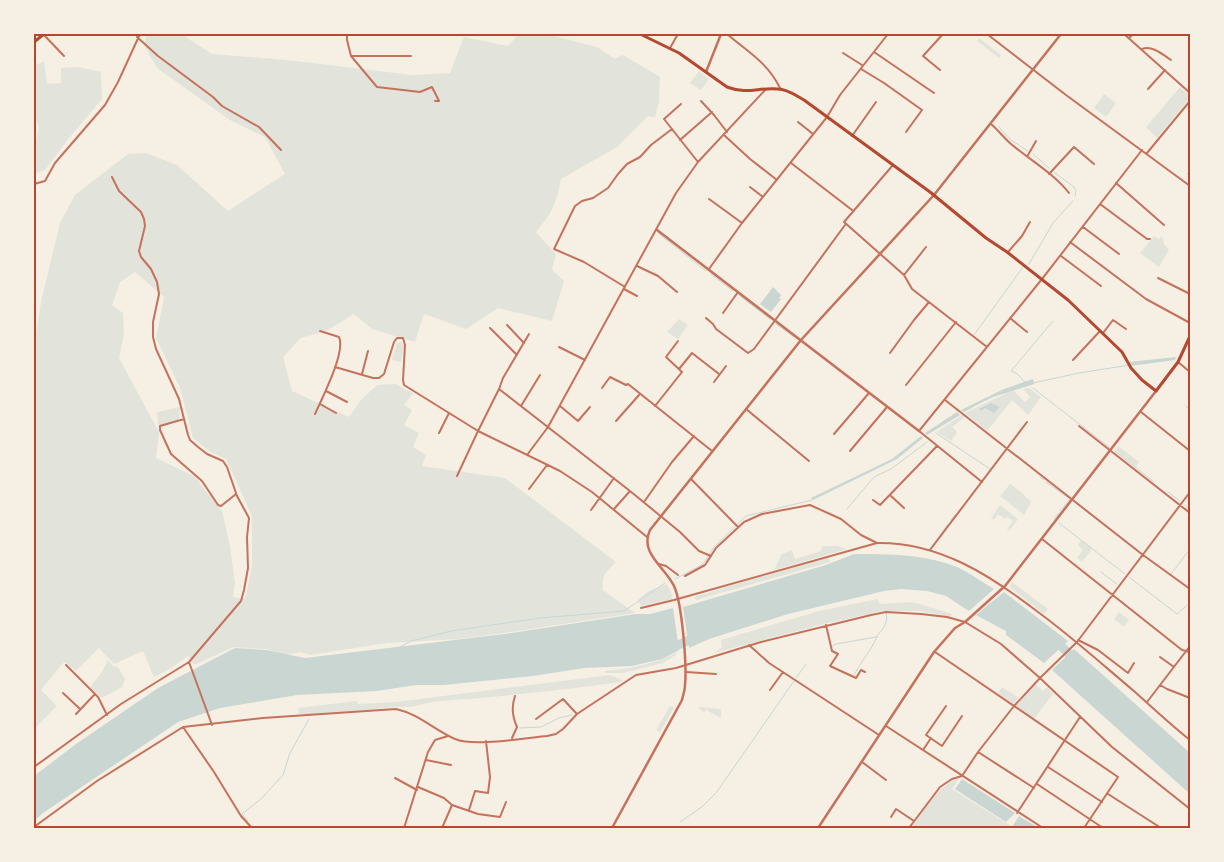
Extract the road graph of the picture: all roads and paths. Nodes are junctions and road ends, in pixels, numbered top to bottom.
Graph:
1 (43, 34) edge
2 (140, 34) edge
3 (347, 34) edge
4 (640, 34) edge
5 (678, 34) edge
6 (721, 34) edge
7 (727, 34) edge
8 (888, 34) edge
9 (943, 34) edge
10 (989, 34) edge
11 (1061, 34) edge
12 (1124, 34) edge
13 (1133, 34) edge
14 (137, 37) junction
15 (1129, 38) junction
16 (34, 42) edge
17 (670, 48) junction
18 (1142, 49) junction
19 (873, 52) junction
20 (843, 53) dead end
21 (64, 56) dead end
22 (351, 56) junction
23 (411, 56) dead end
24 (1171, 60) dead end
25 (861, 67) junction
26 (940, 70) dead end
27 (1033, 70) junction
28 (1165, 70) junction
29 (706, 72) junction
30 (780, 88) junction
31 (766, 89) junction
32 (1148, 89) dead end
33 (1190, 93) edge
34 (934, 94) dead end
35 (435, 101) dead end
36 (701, 101) dead end
37 (1190, 101) edge
38 (876, 102) dead end
39 (682, 104) dead end
40 (712, 112) junction
41 (826, 117) junction
42 (798, 122) dead end
43 (991, 124) junction
44 (672, 129) junction
45 (727, 132) junction
46 (906, 132) dead end
47 (813, 134) junction
48 (724, 135) junction
49 (852, 136) junction
50 (680, 140) junction
51 (1036, 142) dead end
52 (281, 150) dead end
53 (1142, 150) junction
54 (1146, 153) junction
55 (1028, 155) junction
56 (698, 162) junction
57 (790, 163) junction
58 (1094, 164) dead end
59 (893, 165) junction
60 (1049, 174) junction
61 (112, 176) dead end
62 (776, 180) junction
63 (1116, 183) junction
64 (34, 184) edge
65 (1190, 186) edge
66 (750, 187) dead end
67 (1069, 193) dead end
68 (934, 195) junction
69 (763, 197) junction
70 (709, 199) dead end
71 (1100, 204) junction
72 (852, 210) junction
73 (1030, 222) dead end
74 (742, 223) junction
75 (845, 225) junction
76 (1164, 225) dead end
77 (1082, 227) junction
78 (657, 230) junction
79 (1150, 239) dead end
80 (1070, 242) junction
81 (926, 247) dead end
82 (1008, 252) junction
83 (881, 254) junction
84 (1119, 254) dead end
85 (1060, 255) junction
86 (637, 266) junction
87 (709, 269) junction
88 (904, 275) junction
89 (1158, 278) dead end
90 (1042, 279) junction
91 (1101, 286) dead end
92 (625, 288) junction
93 (677, 292) dead end
94 (738, 292) junction
95 (1190, 294) edge
96 (637, 296) dead end
97 (929, 302) junction
98 (722, 313) dead end
99 (706, 318) dead end
100 (1010, 318) junction
101 (774, 320) junction
102 (956, 322) junction
103 (1190, 323) edge
104 (507, 325) dead end
105 (490, 328) dead end
106 (1126, 329) dead end
107 (320, 331) dead end
108 (1027, 332) dead end
109 (1101, 332) junction
110 (529, 334) dead end
111 (1190, 336) edge
112 (801, 340) junction
113 (678, 341) dead end
114 (524, 343) junction
115 (559, 346) dead end
116 (987, 347) junction
117 (368, 351) dead end
118 (890, 353) dead end
119 (518, 355) junction
120 (585, 360) junction
121 (1073, 360) dead end
122 (1178, 362) junction
123 (726, 366) dead end
124 (335, 367) junction
125 (679, 369) junction
126 (1190, 372) edge
127 (362, 374) junction
128 (719, 374) junction
129 (540, 375) dead end
130 (714, 382) dead end
131 (906, 385) dead end
132 (602, 388) dead end
133 (499, 389) junction
134 (326, 391) junction
135 (1156, 391) junction
136 (869, 392) junction
137 (640, 394) junction
138 (945, 400) junction
139 (347, 402) dead end
140 (320, 404) junction
141 (521, 406) junction
142 (560, 406) junction
143 (655, 406) junction
144 (887, 406) junction
145 (590, 407) dead end
146 (746, 409) junction
147 (1141, 412) junction
148 (336, 413) dead end
149 (449, 413) junction
150 (315, 414) dead end
151 (184, 419) junction
152 (616, 421) dead end
153 (1027, 422) dead end
154 (1079, 426) dead end
155 (548, 427) junction
156 (478, 431) junction
157 (919, 431) junction
158 (439, 433) dead end
159 (834, 434) dead end
160 (694, 436) junction
161 (937, 446) junction
162 (1007, 449) junction
163 (712, 451) junction
164 (850, 451) dead end
165 (1110, 451) junction
166 (1190, 451) edge
167 (527, 455) junction
168 (809, 461) dead end
169 (547, 465) junction
170 (457, 476) dead end
171 (614, 478) junction
172 (690, 479) junction
173 (982, 482) junction
174 (529, 489) dead end
175 (630, 491) junction
176 (1190, 492) edge
177 (236, 494) junction
178 (890, 496) junction
179 (600, 498) junction
180 (873, 500) dead end
181 (1073, 500) junction
182 (644, 502) junction
183 (1180, 505) junction
184 (904, 508) dead end
185 (614, 509) junction
186 (591, 510) dead end
187 (1190, 513) edge
188 (661, 516) junction
189 (737, 526) junction
190 (647, 537) junction
191 (1042, 540) junction
192 (877, 543) junction
193 (930, 550) junction
194 (1143, 555) junction
195 (711, 556) junction
196 (658, 564) junction
197 (678, 575) dead end
198 (685, 576) dead end
199 (1006, 586) junction
200 (1190, 589) edge
201 (1112, 596) junction
202 (678, 599) junction
203 (641, 608) dead end
204 (965, 622) junction
205 (826, 625) junction
206 (1077, 642) junction
207 (749, 645) junction
208 (1190, 646) edge
209 (1187, 651) junction
210 (934, 652) junction
211 (1190, 652) edge
212 (1160, 657) dead end
213 (189, 662) junction
214 (1134, 663) dead end
215 (66, 665) dead end
216 (685, 666) junction
217 (1174, 667) junction
218 (685, 672) junction
219 (783, 672) junction
220 (865, 672) dead end
221 (716, 674) dead end
222 (1040, 678) junction
223 (1160, 685) junction
224 (770, 690) dead end
225 (63, 693) dead end
226 (95, 694) junction
227 (515, 696) dead end
228 (1190, 698) edge
229 (1147, 702) junction
230 (946, 706) dead end
231 (1014, 706) junction
232 (80, 709) junction
233 (76, 714) dead end
234 (576, 714) junction
235 (107, 715) junction
236 (962, 716) dead end
237 (1080, 717) junction
238 (536, 719) dead end
239 (212, 725) junction
240 (886, 726) junction
241 (183, 727) junction
242 (879, 735) junction
243 (448, 736) junction
244 (512, 738) junction
245 (931, 738) junction
246 (1190, 740) edge
247 (486, 741) junction
248 (1066, 741) junction
249 (923, 750) junction
250 (978, 752) junction
251 (426, 760) junction
252 (862, 762) junction
253 (451, 765) dead end
254 (34, 767) edge
255 (1048, 767) junction
256 (962, 776) junction
257 (395, 778) dead end
258 (886, 780) dead end
259 (1036, 784) junction
260 (417, 788) junction
261 (1034, 788) junction
262 (1108, 794) junction
263 (506, 802) dead end
264 (1102, 802) junction
265 (452, 805) junction
266 (1190, 809) edge
267 (469, 810) junction
268 (1017, 812) junction
269 (891, 817) dead end
270 (1090, 819) junction
271 (914, 821) junction
272 (34, 827) edge
273 (252, 828) edge
274 (404, 828) edge
275 (442, 828) edge
276 (612, 828) edge
277 (818, 828) edge
278 (909, 828) edge
279 (1043, 828) edge
280 (1084, 828) edge
281 (1103, 828) edge
282 (1160, 828) edge

1 - 16 main road
1 - 21 street
2 - 14 street
3 - 22 street
4 - 17 main road
5 - 17 street
6 - 29 street
7 - 30 street
8 - 19 street
9 - 26 street
10 - 27 street
11 - 27 street
12 - 15 street
13 - 15 street
14 - 52 street
14 - 64 street
15 - 18 street
17 - 29 main road
18 - 24 street
18 - 28 street
19 - 25 street
19 - 34 street
20 - 25 street
22 - 23 street
22 - 35 street
25 - 41 street
25 - 46 street
27 - 43 street
27 - 53 street
28 - 32 street
28 - 33 street
29 - 31 main road
30 - 31 main road
30 - 41 main road
31 - 45 street
36 - 40 street
37 - 54 street
38 - 49 street
39 - 44 street
40 - 45 street
40 - 50 street
41 - 47 street
41 - 49 main road
42 - 47 street
43 - 55 street
43 - 68 street
44 - 50 street
44 - 92 street
45 - 48 street
47 - 57 street
48 - 56 street
48 - 62 street
49 - 59 main road
50 - 56 street
51 - 55 street
53 - 54 street
53 - 63 street
54 - 65 street
55 - 60 street
56 - 78 street
57 - 62 street
57 - 72 street
58 - 60 street
59 - 68 main road
59 - 72 street
60 - 67 street
61 - 151 street
62 - 69 street
63 - 71 street
63 - 76 street
66 - 69 street
68 - 82 main road
68 - 83 street
69 - 74 street
70 - 74 street
71 - 77 street
71 - 79 street
72 - 75 street
73 - 82 street
74 - 87 street
75 - 83 street
75 - 101 street
77 - 80 street
77 - 84 street
78 - 86 street
78 - 87 street
80 - 85 street
80 - 103 street
81 - 88 street
82 - 90 main road
83 - 88 street
83 - 112 street
85 - 90 street
85 - 91 street
86 - 92 street
86 - 93 street
87 - 94 street
88 - 97 street
89 - 95 street
90 - 100 street
90 - 109 main road
92 - 96 street
92 - 120 street
94 - 98 street
94 - 101 street
97 - 102 street
97 - 118 street
99 - 101 street
100 - 108 street
100 - 116 street
101 - 112 street
102 - 116 street
102 - 131 street
104 - 114 street
105 - 119 street
106 - 109 street
107 - 124 street
109 - 121 street
109 - 135 main road
110 - 114 street
111 - 122 main road
112 - 136 street
112 - 146 street
113 - 125 street
114 - 119 street
115 - 120 street
116 - 138 street
117 - 127 street
119 - 133 street
120 - 142 street
122 - 126 street
122 - 135 main road
123 - 128 street
124 - 127 street
124 - 134 street
125 - 128 street
125 - 143 street
127 - 149 street
128 - 130 street
129 - 141 street
132 - 137 street
133 - 141 street
133 - 156 street
134 - 139 street
134 - 140 street
135 - 147 street
136 - 144 street
136 - 159 street
137 - 143 street
137 - 152 street
138 - 157 street
138 - 162 street
140 - 148 street
140 - 150 street
141 - 155 street
142 - 145 street
142 - 155 street
143 - 160 street
144 - 157 street
144 - 164 street
146 - 163 street
146 - 168 street
147 - 165 street
147 - 166 street
149 - 156 street
149 - 158 street
151 - 177 street
151 - 177 street
153 - 162 street
154 - 165 street
155 - 167 street
155 - 171 street
156 - 167 street
156 - 170 street
157 - 161 street
160 - 163 street
160 - 182 street
161 - 173 street
161 - 178 street
162 - 173 street
162 - 181 street
163 - 172 street
165 - 181 street
165 - 183 street
167 - 169 street
169 - 174 street
169 - 179 street
171 - 175 street
171 - 179 street
172 - 188 street
172 - 189 street
173 - 193 street
175 - 182 street
175 - 185 street
176 - 183 street
177 - 213 street
178 - 180 street
178 - 184 street
179 - 185 street
179 - 186 street
181 - 191 street
181 - 194 street
182 - 188 street
183 - 187 street
183 - 194 street
185 - 190 street
188 - 190 street
188 - 195 street
189 - 192 street
189 - 195 street
190 - 196 street
191 - 199 street
191 - 201 street
192 - 193 street
192 - 202 street
193 - 199 street
194 - 200 street
194 - 201 street
195 - 198 street
196 - 197 street
196 - 202 street
199 - 204 street
199 - 206 street
201 - 206 street
201 - 209 street
202 - 203 street
202 - 216 street
204 - 205 street
204 - 210 street
204 - 222 street
205 - 207 street
205 - 220 street
206 - 214 street
206 - 222 street
206 - 229 street
207 - 216 street
207 - 219 street
208 - 209 street
209 - 211 street
209 - 217 street
210 - 231 street
210 - 240 street
212 - 217 street
213 - 235 street
213 - 239 street
215 - 226 street
216 - 218 street
216 - 234 street
217 - 223 street
218 - 221 street
218 - 276 street
219 - 224 street
219 - 242 street
222 - 231 street
222 - 237 street
223 - 228 street
223 - 229 street
225 - 232 street
226 - 232 street
226 - 235 street
227 - 244 street
229 - 246 street
230 - 245 street
231 - 248 street
231 - 250 street
232 - 233 street
234 - 238 street
234 - 244 street
235 - 254 street
236 - 245 street
237 - 248 street
237 - 266 street
239 - 241 street
239 - 243 street
240 - 242 street
240 - 249 street
241 - 272 street
241 - 273 street
242 - 252 street
243 - 247 street
243 - 251 street
244 - 247 street
245 - 249 street
247 - 267 street
248 - 255 street
248 - 262 street
249 - 256 street
250 - 256 street
250 - 261 street
251 - 253 street
251 - 260 street
252 - 258 street
252 - 277 street
255 - 259 street
255 - 264 street
256 - 268 street
256 - 271 street
257 - 260 street
259 - 261 street
259 - 270 street
260 - 265 street
260 - 274 street
261 - 268 street
262 - 264 street
262 - 282 street
263 - 267 street
264 - 270 street
265 - 267 street
265 - 275 street
268 - 279 street
269 - 271 street
270 - 280 street
270 - 281 street
271 - 278 street

